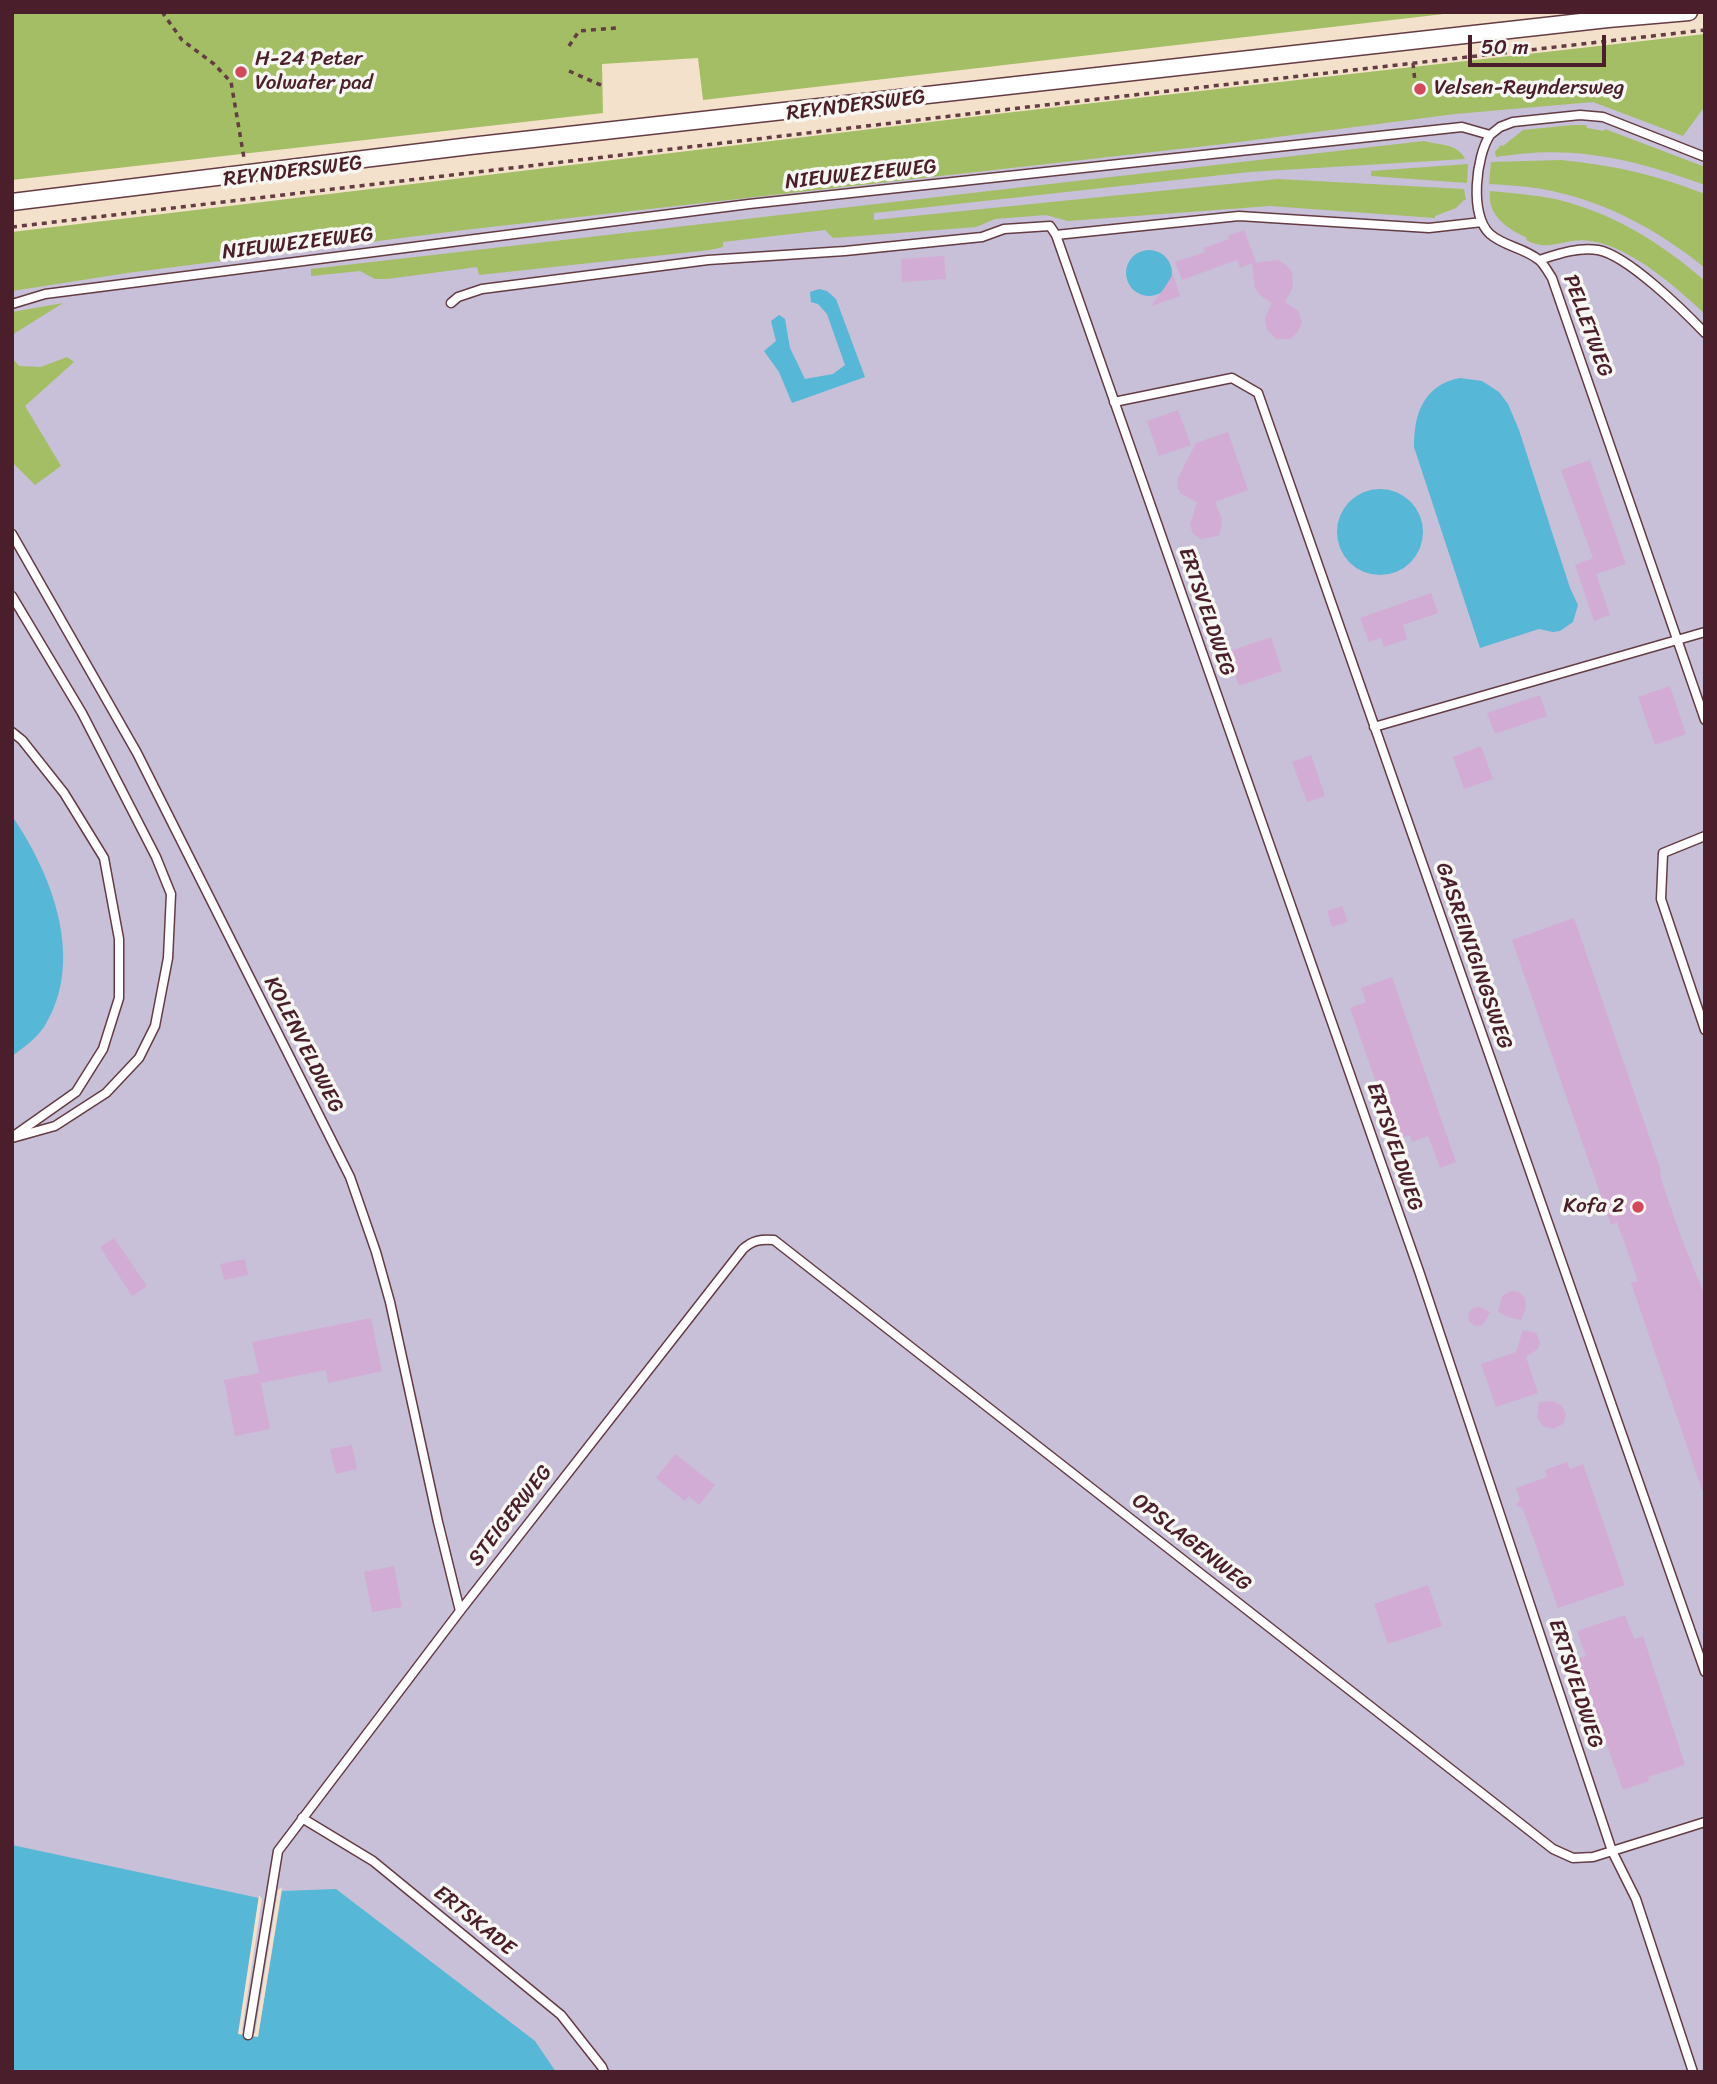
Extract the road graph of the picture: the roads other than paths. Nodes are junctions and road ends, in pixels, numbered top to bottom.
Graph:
1 (1689, 12) edge
2 (1490, 135) junction
3 (1705, 157) edge
4 (12, 202) edge
5 (1482, 222) junction
6 (1056, 235) junction
7 (1539, 260) junction
8 (451, 303) dead end
9 (12, 304) edge
10 (1705, 333) edge
11 (1114, 402) junction
12 (12, 534) edge
13 (12, 596) edge
14 (1705, 632) edge
15 (1677, 639) junction
16 (1705, 719) edge
17 (1374, 727) junction
18 (12, 732) edge
19 (1705, 836) edge
20 (1705, 1030) edge
21 (12, 1137) edge
22 (754, 1241) joint
23 (460, 1611) junction
24 (1705, 1672) edge
25 (302, 1818) junction
26 (1705, 1822) edge
27 (1612, 1851) junction
28 (248, 2035) dead end
29 (604, 2072) edge
30 (1693, 2072) edge

1 - 4 street, REYNDERSWEG
2 - 3 lane
2 - 5 lane
2 - 9 lane, NIEUWEZEEWEG
5 - 6 lane
5 - 7 lane, PELLETWEG
6 - 8 lane
6 - 11 lane, ERTSVELDWEG
7 - 10 lane
7 - 15 lane, PELLETWEG
11 - 17 lane, GASREINIGINGSWEG
11 - 27 lane, ERTSVELDWEG
12 - 23 lane, KOLENVELDWEG
13 - 21 lane
14 - 15 lane
15 - 16 lane, PELLETWEG
15 - 17 lane
17 - 24 lane, GASREINIGINGSWEG
18 - 21 lane
19 - 20 lane
22 - 23 lane, STEIGERWEG
22 - 27 lane, OPSLAGENWEG
23 - 25 lane, STEIGERWEG
25 - 28 lane, STEIGERWEG
25 - 29 lane, ERTSKADE
26 - 27 lane, OPSLAGENWEG
27 - 30 lane, ERTSVELDWEG

